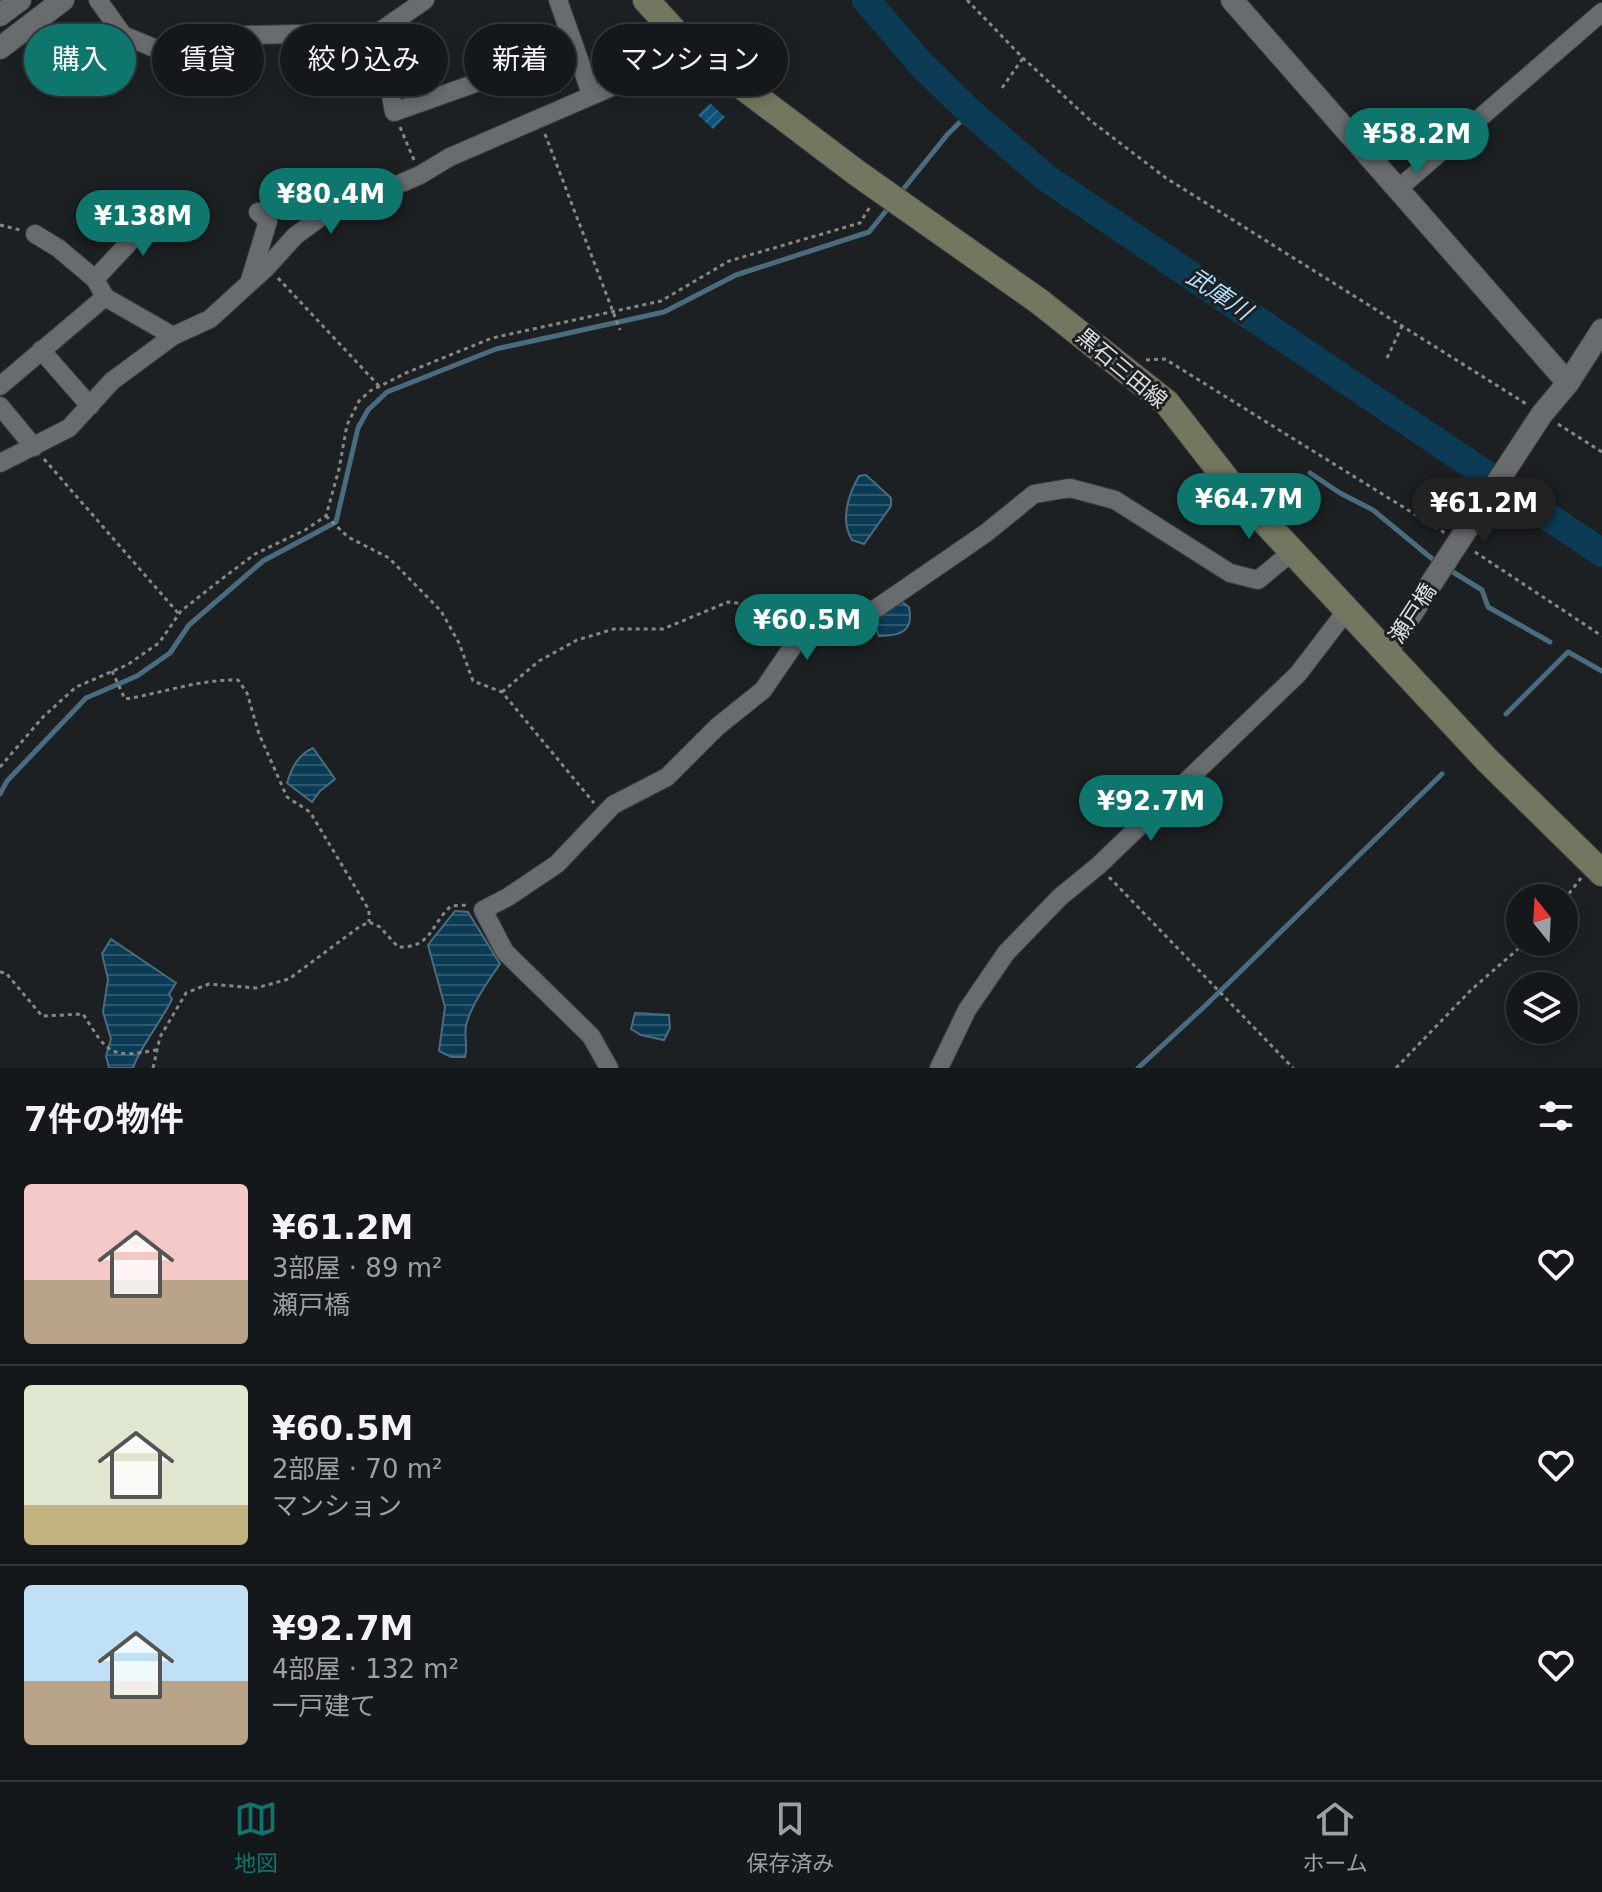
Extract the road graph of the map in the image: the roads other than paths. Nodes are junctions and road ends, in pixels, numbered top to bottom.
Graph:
1 (20, 0) edge
2 (63, 0) edge
3 (98, 0) edge
4 (425, 0) edge
5 (558, 0) edge
6 (646, 0) edge
7 (1232, 0) edge
8 (1602, 12) edge
9 (0, 15) edge
10 (390, 24) edge
11 (566, 24) edge
12 (668, 24) edge
13 (280, 34) edge
14 (0, 48) edge
15 (576, 51) edge
16 (591, 94) joint
17 (391, 96) edge
18 (439, 96) edge
19 (756, 96) edge
20 (1398, 189) junction
21 (258, 212) dead end
22 (159, 217) dead end
23 (35, 234) road end
24 (95, 279) junction
25 (250, 282) junction
26 (105, 297) junction
27 (1602, 330) edge
28 (173, 336) junction
29 (41, 350) junction
30 (1568, 383) junction
31 (0, 386) edge
32 (0, 406) edge
33 (90, 406) junction
34 (34, 447) junction
35 (0, 463) edge
36 (1293, 551) junction
37 (1347, 610) junction
38 (1387, 651) junction
39 (1602, 873) edge
40 (609, 1068) edge
41 (939, 1068) edge

1 - 9 street
2 - 14 street
3 - 13 street
4 - 10 street
5 - 11 street
6 - 12 main road, 黒石三田線
7 - 20 street
8 - 20 street
15 - 16 street
16 - 25 street
17 - 18 street
19 - 36 main road, 黒石三田線
20 - 30 street
21 - 25 street
22 - 24 street
23 - 24 street
24 - 26 street
25 - 28 street
26 - 28 street
26 - 29 street
27 - 30 street, 瀬戸橋
28 - 33 street
29 - 31 street
29 - 33 street
30 - 38 street, 瀬戸橋
32 - 34 street
33 - 34 street
34 - 35 street
36 - 37 main road, 黒石三田線
36 - 40 street
37 - 38 main road, 黒石三田線
37 - 41 street
38 - 39 main road, 黒石三田線

